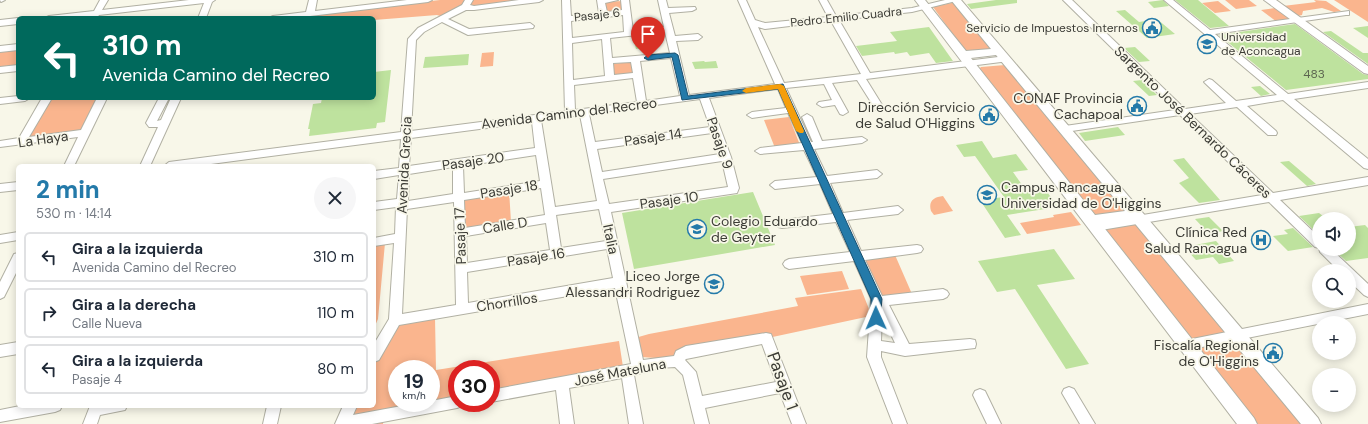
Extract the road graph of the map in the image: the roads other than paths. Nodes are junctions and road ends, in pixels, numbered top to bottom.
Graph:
1 (104, 0) edge
2 (209, 0) edge
3 (313, 0) edge
4 (428, 0) edge
5 (539, 0) edge
6 (566, 0) edge
7 (614, 0) edge
8 (625, 0) edge
9 (662, 0) edge
10 (742, 0) edge
11 (823, 0) edge
12 (956, 0) edge
13 (1067, 0) edge
14 (1168, 0) edge
15 (1269, 0) edge
16 (415, 1) edge
17 (602, 1) edge
18 (154, 3) edge
19 (467, 3) edge
20 (923, 4) edge
21 (692, 9) dead end
22 (665, 11) junction
23 (627, 12) junction
24 (1346, 13) dead end
25 (310, 14) junction
26 (603, 14) junction
27 (95, 15) edge
28 (80, 16) edge
29 (203, 16) edge
30 (295, 16) edge
31 (566, 18) junction
32 (442, 19) junction
33 (834, 19) junction
34 (16, 21) edge
35 (1298, 21) junction
36 (752, 22) junction
37 (0, 23) edge
38 (530, 26) dead end
39 (765, 26) junction
40 (668, 29) junction
41 (757, 32) junction
42 (1207, 33) junction
43 (629, 34) junction
44 (606, 37) junction
45 (698, 37) dead end
46 (671, 39) junction
47 (567, 41) junction
48 (16, 47) edge
49 (0, 49) edge
50 (675, 55) junction
51 (1002, 55) junction
52 (635, 59) junction
53 (966, 60) junction
54 (609, 62) junction
55 (16, 68) edge
56 (0, 70) edge
57 (1368, 71) edge
58 (637, 75) junction
59 (864, 76) junction
60 (610, 78) junction
61 (827, 81) junction
62 (1208, 82) dead end
63 (569, 83) junction
64 (1368, 85) edge
65 (780, 86) junction
66 (703, 96) junction
67 (1285, 97) junction
68 (685, 98) junction
69 (16, 99) edge
70 (46, 100) edge
71 (101, 100) edge
72 (163, 100) edge
73 (175, 100) edge
74 (0, 101) edge
75 (838, 102) junction
76 (642, 104) junction
77 (822, 104) dead end
78 (1236, 104) junction
79 (878, 108) dead end
80 (791, 110) junction
81 (584, 112) junction
82 (843, 112) dead end
83 (1183, 112) junction
84 (570, 114) junction
85 (752, 115) dead end
86 (807, 117) dead end
87 (536, 118) junction
88 (165, 123) junction
89 (715, 129) junction
90 (1065, 129) junction
91 (85, 133) junction
92 (1272, 133) dead end
93 (406, 135) junction
94 (862, 140) dead end
95 (22, 141) junction
96 (0, 144) edge
97 (813, 145) junction
98 (591, 146) junction
99 (542, 150) junction
100 (760, 151) dead end
101 (257, 154) junction
102 (726, 157) junction
103 (458, 163) junction
104 (70, 164) edge
105 (146, 164) edge
106 (184, 164) edge
107 (254, 164) edge
108 (1368, 165) edge
109 (403, 171) junction
110 (877, 174) dead end
111 (376, 175) edge
112 (598, 176) junction
113 (822, 179) junction
114 (1368, 181) edge
115 (546, 184) junction
116 (774, 185) dead end
117 (16, 186) edge
118 (0, 188) edge
119 (733, 190) joint
120 (458, 197) junction
121 (1271, 198) junction
122 (401, 204) junction
123 (376, 206) edge
124 (604, 206) junction
125 (898, 210) dead end
126 (550, 215) junction
127 (839, 217) junction
128 (1138, 217) junction
129 (782, 224) dead end
130 (1093, 224) junction
131 (460, 233) junction
132 (16, 236) edge
133 (1312, 237) edge
134 (399, 238) junction
135 (0, 239) edge
136 (376, 242) edge
137 (612, 244) junction
138 (917, 249) dead end
139 (556, 253) junction
140 (1331, 256) edge
141 (858, 257) junction
142 (789, 264) dead end
143 (1340, 264) edge
144 (15, 268) edge
145 (460, 269) junction
146 (1356, 280) edge
147 (620, 282) junction
148 (1368, 292) edge
149 (0, 294) edge
150 (943, 294) dead end
151 (879, 301) junction
152 (462, 309) junction
153 (1368, 309) edge
154 (394, 320) junction
155 (1237, 335) junction
156 (766, 338) joint
157 (970, 344) dead end
158 (875, 345) junction
159 (1187, 345) junction
160 (16, 348) edge
161 (905, 350) junction
162 (0, 351) edge
163 (376, 352) edge
164 (678, 362) junction
165 (632, 369) junction
166 (562, 383) junction
167 (785, 386) junction
168 (1069, 392) dead end
169 (500, 394) edge
170 (980, 395) dead end
171 (696, 403) junction
172 (448, 404) edge
173 (44, 408) edge
174 (94, 408) edge
175 (274, 408) edge
176 (349, 408) edge
177 (0, 416) edge
178 (90, 424) edge
179 (270, 424) edge
180 (342, 424) edge
181 (567, 424) edge
182 (636, 424) edge
183 (702, 424) edge
184 (799, 424) edge
185 (900, 424) edge
186 (994, 424) edge
187 (1088, 424) edge
188 (1248, 424) edge
189 (1312, 424) edge

1 - 27 street
2 - 18 street
2 - 29 street
3 - 25 street
4 - 16 street
5 - 19 street
6 - 31 street
7 - 17 street
8 - 23 street
9 - 22 street
10 - 36 street
11 - 33 street
12 - 20 street, Pedro Emilio Cuadra
12 - 51 main road
13 - 83 street, Sargento José Bernardo Cáceres
14 - 42 street
15 - 35 main road
16 - 25 street
17 - 26 street
18 - 27 street
19 - 32 street, Avenida Grecia
20 - 33 street, Pedro Emilio Cuadra
20 - 53 main road
21 - 22 street
22 - 40 street
23 - 26 street, Pasaje 6
23 - 43 street
24 - 35 street
25 - 30 street
26 - 31 street, Pasaje 6
27 - 28 street
31 - 47 street
32 - 38 street
32 - 93 street, Avenida Grecia
33 - 39 street, Pedro Emilio Cuadra
33 - 59 street
34 - 37 street
35 - 42 street
35 - 57 main road
36 - 39 street, Pedro Emilio Cuadra
36 - 41 street
39 - 41 street
40 - 43 street
40 - 46 street
41 - 65 street
42 - 67 street
43 - 44 street
44 - 47 street
44 - 54 street
45 - 46 street
46 - 50 street
47 - 63 street
48 - 49 street
50 - 52 street
50 - 68 street
51 - 53 main road
51 - 90 main road
52 - 54 street
52 - 58 street
53 - 59 street, Avenida Camino del Recreo
53 - 130 main road
54 - 60 street
55 - 56 street
58 - 60 street
58 - 76 street
59 - 61 street, Avenida Camino del Recreo
59 - 79 street
60 - 63 street
61 - 65 street, Avenida Camino del Recreo
61 - 75 street
62 - 78 street
63 - 84 street
64 - 67 street
65 - 66 street, Avenida Camino del Recreo
65 - 80 street
66 - 68 street, Avenida Camino del Recreo
66 - 89 street, Pasaje 9
67 - 78 street
67 - 108 street
68 - 76 street, Avenida Camino del Recreo
69 - 74 street
70 - 95 street
71 - 91 street
72 - 88 street
73 - 88 street
75 - 77 street
75 - 82 street
76 - 81 street, Avenida Camino del Recreo
78 - 83 street
78 - 92 street
80 - 85 street
80 - 97 street
81 - 84 street, Avenida Camino del Recreo
81 - 98 street, Italia
83 - 90 street
83 - 121 street, Sargento José Bernardo Cáceres
84 - 87 street, Avenida Camino del Recreo
86 - 97 street
87 - 93 street, Avenida Camino del Recreo
87 - 99 street
88 - 105 street
89 - 98 street, Pasaje 14
89 - 102 street, Pasaje 9
90 - 128 main road
91 - 95 street, La Haya
91 - 104 street
93 - 101 street, Avenida Camino del Recreo
93 - 109 street, Avenida Grecia
94 - 97 street
95 - 96 street, La Haya
97 - 100 street
97 - 113 street
98 - 112 street, Italia
99 - 103 street, Pasaje 20
99 - 115 street
101 - 106 street, Avenida Camino del Recreo
101 - 107 street
102 - 112 street
102 - 119 street, Pasaje 9
103 - 109 street, Pasaje 20
103 - 120 street, Pasaje 17
109 - 111 street, Pasaje 20
109 - 122 street, Avenida Grecia
110 - 113 street
112 - 124 street, Italia
113 - 116 street
113 - 127 street
114 - 121 street
115 - 120 street, Pasaje 18
115 - 126 street
117 - 118 street
119 - 124 street, Pasaje 10
120 - 122 street, Pasaje 18
120 - 131 street, Pasaje 17
121 - 128 street
121 - 133 street, Sargento José Bernardo Cáceres
122 - 123 street, Pasaje 18
122 - 134 street, Avenida Grecia
124 - 126 street, Calle D
124 - 137 street, Italia
125 - 127 street
126 - 131 street, Calle D
126 - 139 street
127 - 129 street
127 - 141 street
128 - 130 main road
128 - 155 main road
130 - 159 main road
131 - 145 street, Pasaje 17
132 - 135 street
134 - 136 street
134 - 154 street, Avenida Grecia
137 - 139 street, Pasaje 16
137 - 147 street, Italia
138 - 141 street
139 - 145 street, Pasaje 16
140 - 143 street
141 - 142 street
141 - 151 street
144 - 149 street
145 - 152 street, Pasaje 17
146 - 148 street
147 - 152 street, Chorrillos
147 - 165 street, Italia
150 - 151 street
151 - 158 street
151 - 161 street
152 - 154 street, Chorrillos
153 - 155 street
154 - 163 street, Avenida Grecia
155 - 159 street
155 - 189 main road
156 - 164 street, José Mateluna
156 - 167 street, Pasaje 1
157 - 161 street
158 - 161 street
158 - 185 street
159 - 188 main road
160 - 162 street
164 - 165 street, José Mateluna
164 - 171 street
165 - 166 street, José Mateluna
165 - 182 street, Italia
166 - 169 street, José Mateluna
166 - 181 street
167 - 171 street
167 - 184 street, Pasaje 1
168 - 187 street
170 - 186 street
171 - 183 street
172 - 180 street
173 - 177 street
174 - 178 street
175 - 179 street
176 - 180 street

